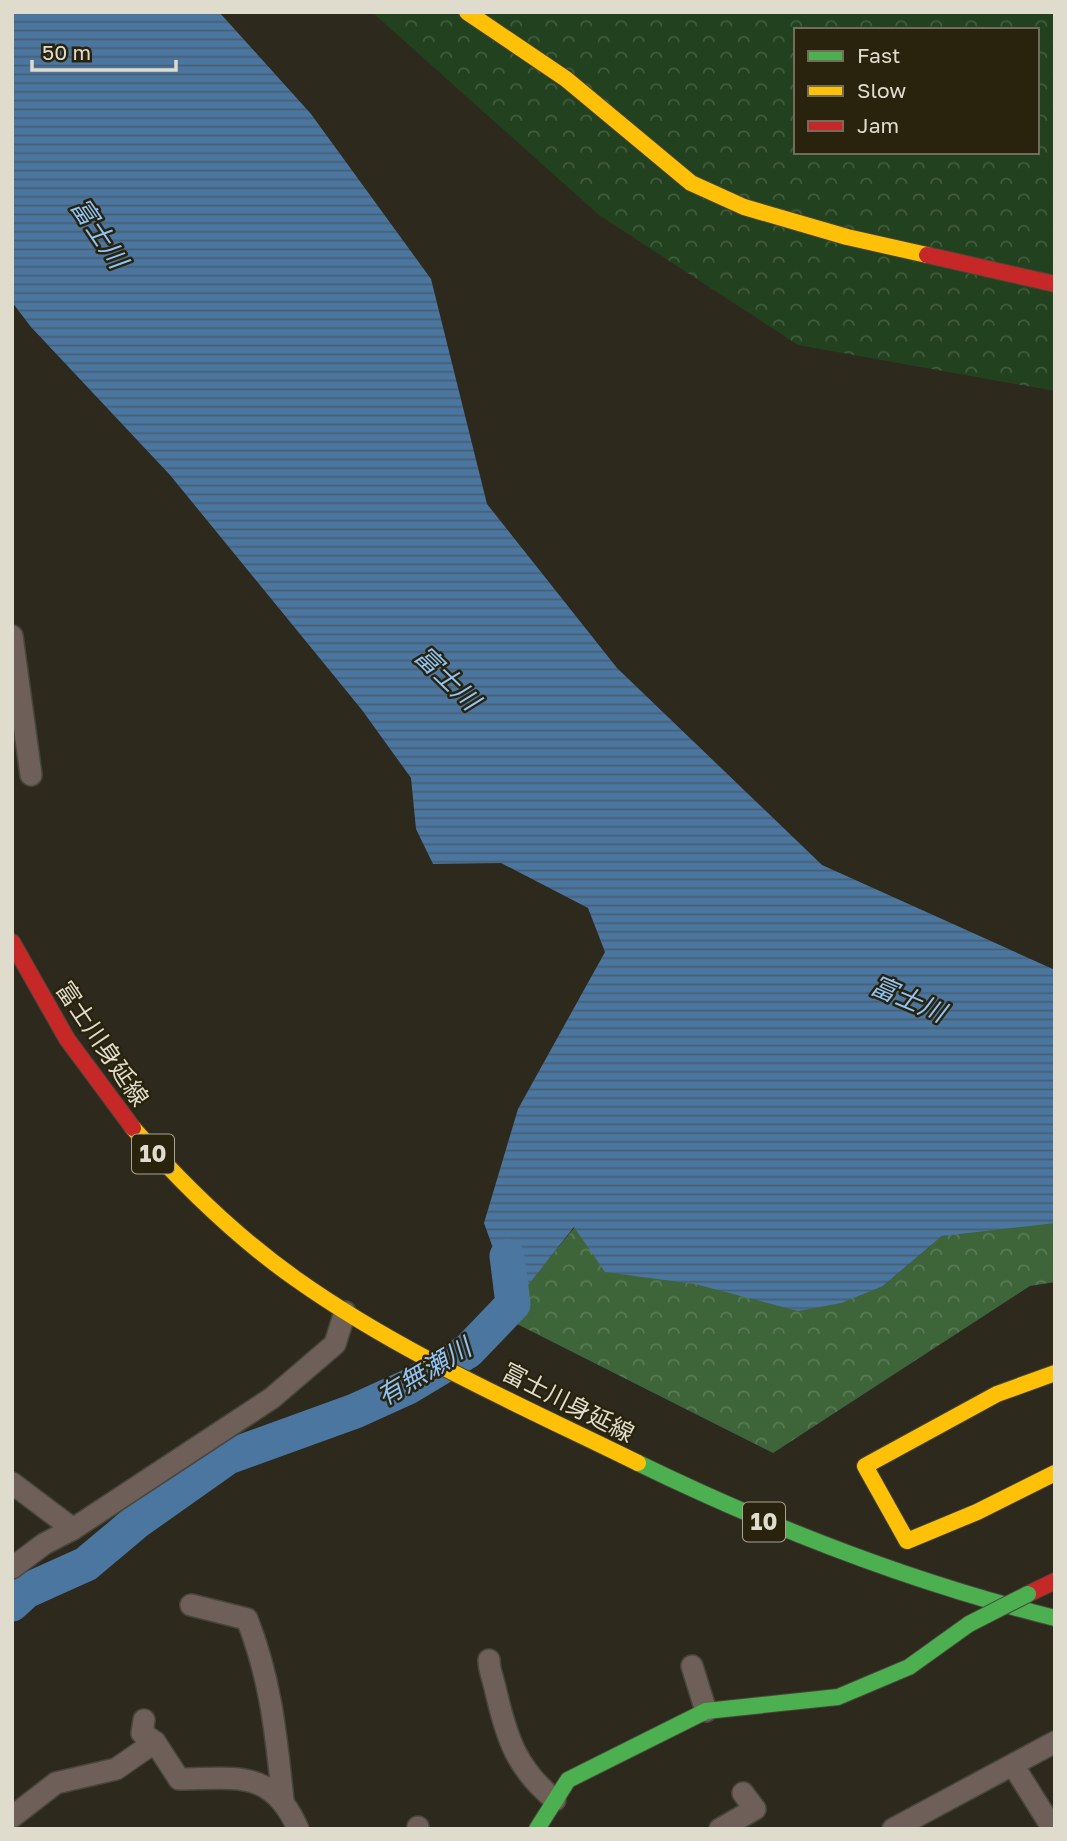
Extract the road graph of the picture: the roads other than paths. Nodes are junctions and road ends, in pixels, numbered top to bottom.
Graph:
1 (467, 12) edge
2 (1055, 284) edge
3 (12, 636) edge
4 (31, 775) dead end
5 (12, 942) edge
6 (349, 1314) junction
7 (1055, 1373) edge
8 (1055, 1473) edge
9 (12, 1483) edge
10 (73, 1529) junction
11 (12, 1568) edge
12 (1055, 1581) edge
13 (191, 1605) dead end
14 (1055, 1618) edge
15 (489, 1660) dead end
16 (692, 1666) dead end
17 (706, 1711) junction
18 (144, 1720) dead end
19 (155, 1742) junction
20 (1055, 1742) edge
21 (1013, 1765) junction
22 (743, 1793) dead end
23 (283, 1800) junction
24 (555, 1800) junction
25 (12, 1817) edge
26 (298, 1829) edge
27 (537, 1829) edge
28 (720, 1829) edge
29 (892, 1829) edge
30 (1053, 1829) edge

1 - 2 street
3 - 4 street
5 - 6 street, 富士川身延線 / 10
6 - 10 street
6 - 14 street, 富士川身延線 / 10
7 - 8 street
9 - 10 street
10 - 11 street
12 - 17 street, bridge
13 - 23 street
15 - 24 street
16 - 17 street
17 - 24 street
18 - 19 street
19 - 23 street
19 - 25 street
20 - 21 street
21 - 29 street
21 - 30 street
22 - 28 street
23 - 26 street
24 - 27 street

